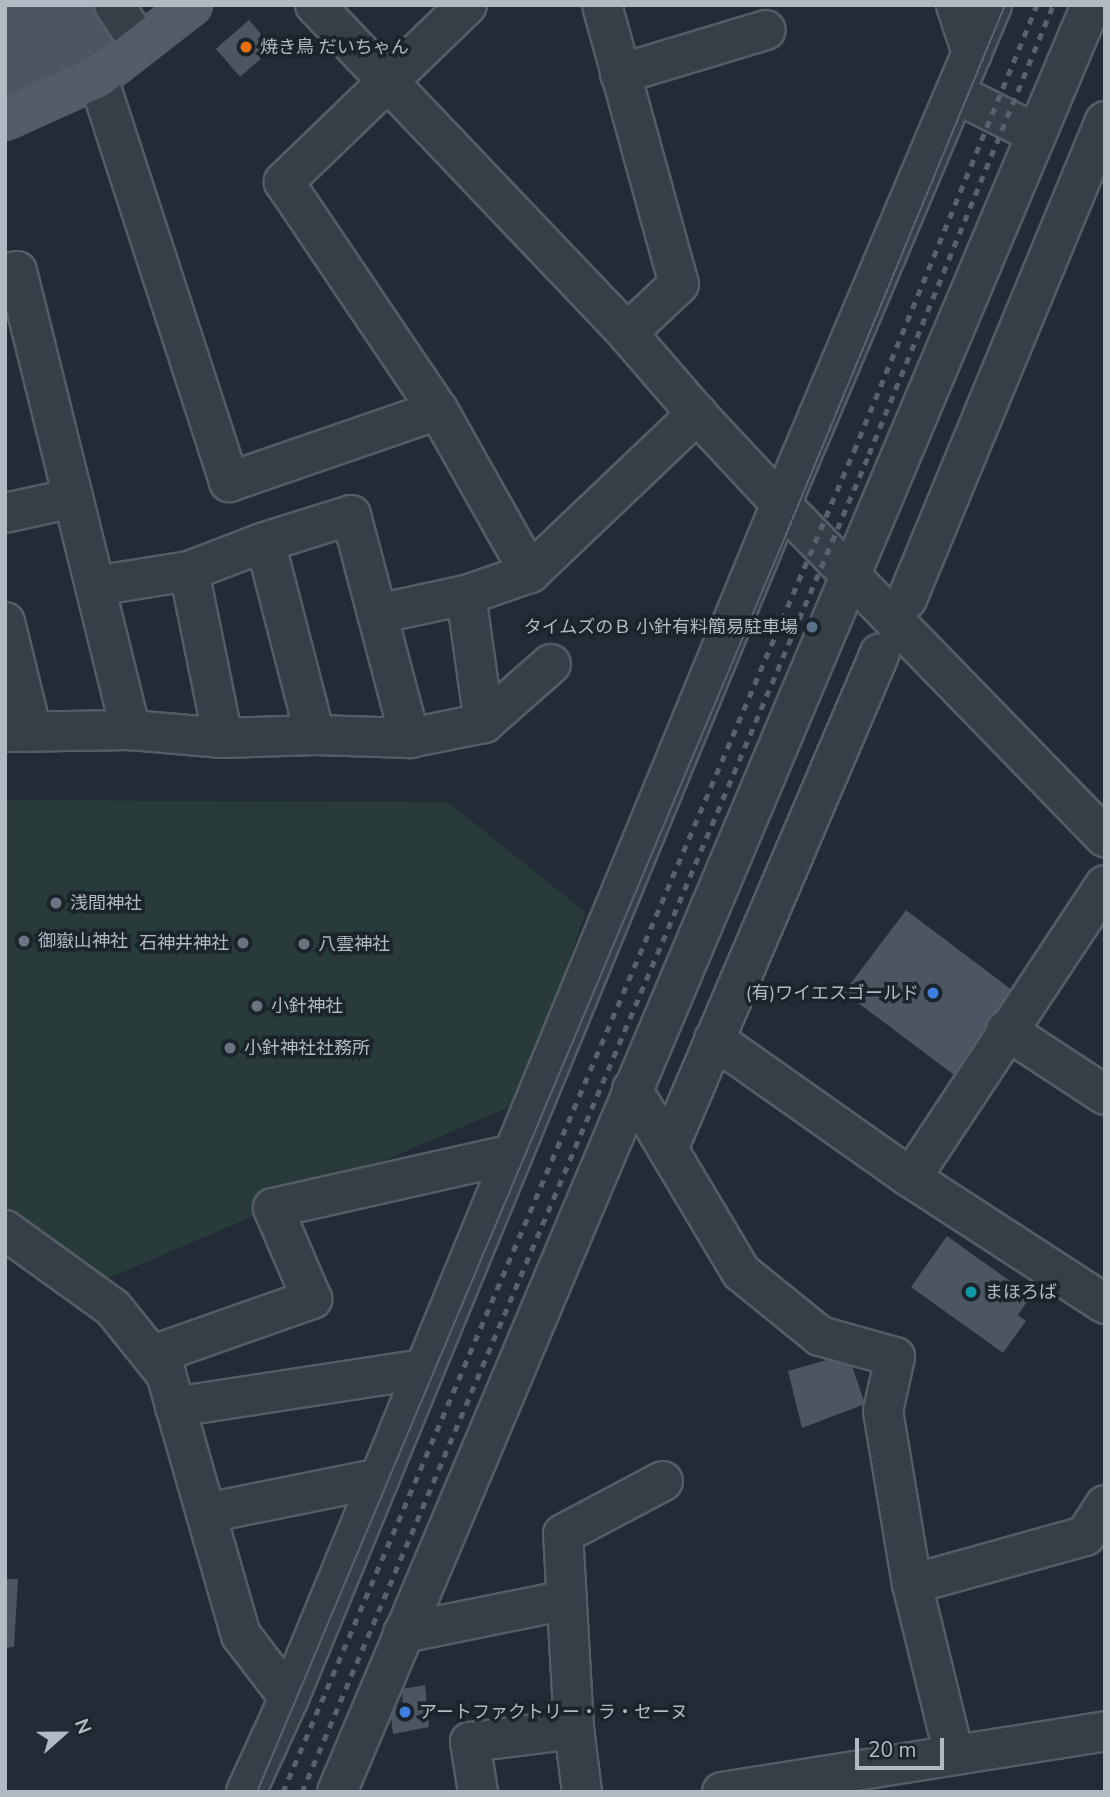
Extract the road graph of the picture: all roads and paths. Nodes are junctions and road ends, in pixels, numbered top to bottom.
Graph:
1 (114, 5) edge
2 (192, 5) edge
3 (315, 5) edge
4 (467, 5) edge
5 (602, 5) edge
6 (956, 5) edge
7 (992, 5) edge
8 (1091, 5) edge
9 (766, 30) dead end
10 (141, 45) junction
11 (972, 53) junction
12 (620, 74) junction
13 (98, 78) junction
14 (386, 83) junction
15 (955, 93) junction
16 (5, 120) edge
17 (1105, 121) edge
18 (1036, 134) junction
19 (5, 274) edge
20 (627, 332) junction
21 (438, 410) junction
22 (696, 414) junction
23 (905, 443) junction
24 (960, 471) junction
25 (73, 499) junction
26 (781, 504) junction
27 (5, 513) edge
28 (265, 542) junction
29 (188, 571) junction
30 (850, 572) junction
31 (530, 573) junction
32 (95, 586) junction
33 (466, 595) junction
34 (907, 599) dead end
35 (377, 614) junction
36 (5, 622) edge
37 (880, 653) dead end
38 (551, 664) dead end
39 (484, 723) junction
40 (785, 725) junction
41 (131, 730) junction
42 (19, 732) edge
43 (316, 735) junction
44 (223, 738) junction
45 (410, 738) junction
46 (836, 754) junction
47 (1105, 837) edge
48 (1105, 885) edge
49 (1006, 1030) junction
50 (714, 1039) junction
51 (632, 1089) junction
52 (1105, 1095) edge
53 (668, 1149) junction
54 (512, 1154) junction
55 (911, 1178) junction
56 (5, 1230) edge
57 (1105, 1304) edge
58 (153, 1355) junction
59 (424, 1369) junction
60 (175, 1407) junction
61 (379, 1478) junction
62 (663, 1481) dead end
63 (1105, 1505) edge
64 (206, 1513) junction
65 (912, 1584) junction
66 (567, 1600) junction
67 (403, 1633) junction
68 (289, 1698) junction
69 (574, 1729) junction
70 (1105, 1731) edge
71 (954, 1755) junction
72 (246, 1792) edge
73 (337, 1792) edge
74 (478, 1792) edge
75 (582, 1792) edge
76 (722, 1792) edge

1 - 10 street
2 - 10 main road
3 - 14 street
4 - 14 street
5 - 12 street
6 - 11 street
7 - 11 street
8 - 18 street
9 - 12 street
10 - 13 main road
11 - 15 street
12 - 20 street
13 - 16 main road
13 - 21 street
14 - 20 street
14 - 21 street
15 - 18 street
15 - 26 street
17 - 24 street
18 - 23 street
19 - 25 street
20 - 22 street
21 - 31 street
22 - 26 street
22 - 31 street
23 - 24 street
23 - 30 street
24 - 34 street
25 - 27 street
25 - 32 street
26 - 30 street
26 - 54 street
28 - 29 street
28 - 35 street
28 - 43 street
29 - 32 street
29 - 44 street
30 - 40 street
30 - 47 street
31 - 33 street
32 - 41 street
33 - 35 street
33 - 39 street
35 - 45 street
36 - 42 street
37 - 46 street
38 - 39 street
39 - 45 street
40 - 46 street
40 - 51 street
41 - 42 street
41 - 44 street
43 - 44 street
43 - 45 street
46 - 50 street
48 - 49 street
49 - 52 street
49 - 55 street
50 - 53 street
50 - 55 street
51 - 53 street
51 - 67 street
53 - 65 street
54 - 58 street
54 - 59 street
55 - 57 street
56 - 58 street
58 - 60 street
59 - 60 street
59 - 61 street
60 - 64 street
61 - 64 street
61 - 68 street
62 - 66 street
63 - 65 street
64 - 68 street
65 - 71 street
66 - 67 street
66 - 69 street
67 - 73 street
68 - 72 street
69 - 74 street
69 - 75 street
70 - 71 street
71 - 76 street

